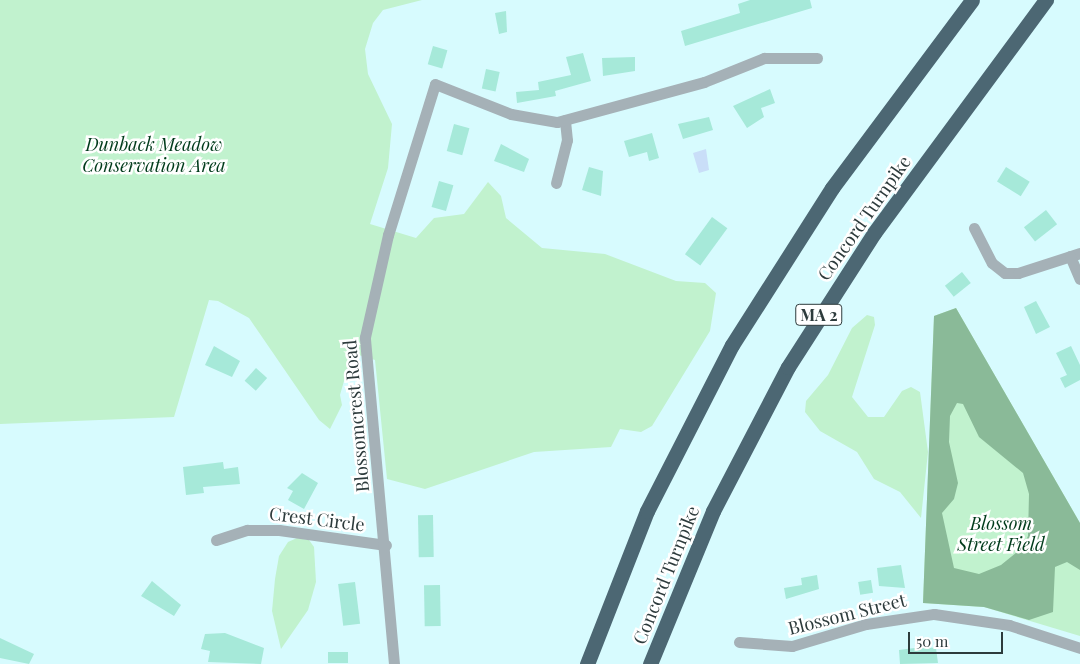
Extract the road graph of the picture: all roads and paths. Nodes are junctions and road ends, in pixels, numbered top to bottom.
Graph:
1 (972, 0) edge
2 (1046, 0) edge
3 (817, 58) dead end
4 (565, 120) junction
5 (556, 183) dead end
6 (974, 228) dead end
7 (1075, 254) edge
8 (1080, 279) edge
9 (216, 540) dead end
10 (386, 545) junction
11 (739, 642) dead end
12 (1080, 648) edge
13 (394, 664) edge
14 (587, 664) edge
15 (650, 664) edge

1 - 14 highway
2 - 15 highway, Concord Turnpike / MA 2
3 - 4 street
4 - 5 street
4 - 10 street, Blossomcrest Road
6 - 7 street
7 - 8 street
9 - 10 street, Crest Circle
10 - 13 street, Blossomcrest Road
11 - 12 street, Blossom Street

